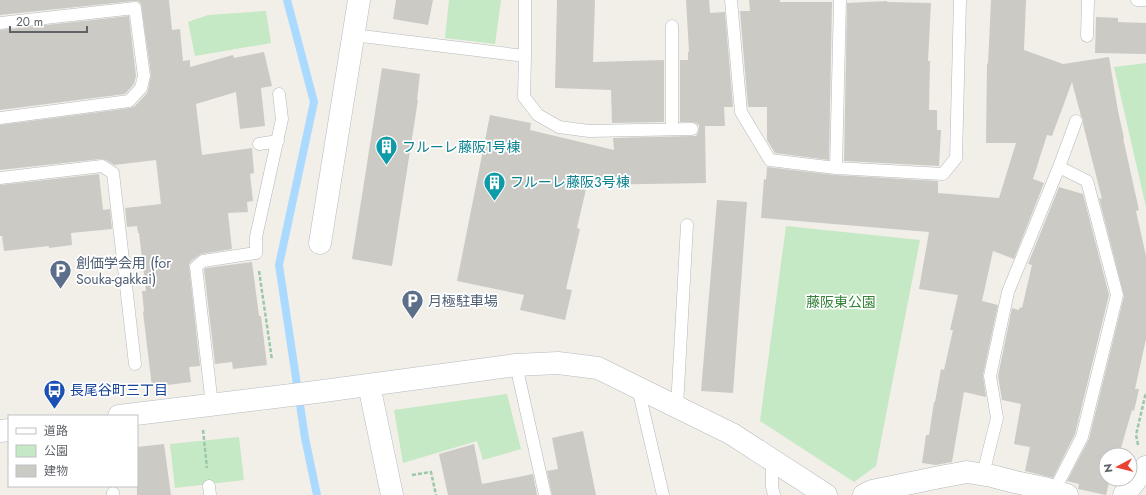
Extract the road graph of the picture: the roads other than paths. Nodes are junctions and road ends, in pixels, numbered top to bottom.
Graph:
1 (359, 0) edge
2 (525, 0) edge
3 (731, 0) edge
4 (840, 0) edge
5 (960, 0) edge
6 (1088, 0) edge
7 (1137, 0) edge
8 (1146, 0) edge
9 (0, 23) edge
10 (672, 26) dead end
11 (353, 35) junction
12 (1087, 36) dead end
13 (525, 56) junction
14 (279, 94) dead end
15 (0, 118) edge
16 (1076, 121) dead end
17 (692, 128) dead end
18 (672, 129) junction
19 (278, 141) junction
20 (259, 144) dead end
21 (1059, 167) junction
22 (836, 168) junction
23 (0, 178) edge
24 (687, 225) dead end
25 (320, 243) dead end
26 (135, 364) dead end
27 (516, 365) junction
28 (369, 385) junction
29 (638, 388) junction
30 (212, 405) junction
31 (677, 407) junction
32 (127, 415) edge
33 (772, 460) junction
34 (1144, 469) edge
35 (983, 474) junction
36 (1017, 489) edge
37 (1061, 493) edge
38 (392, 495) edge
39 (545, 495) edge
40 (663, 495) edge
41 (774, 495) edge
42 (826, 495) edge
43 (864, 495) edge
44 (1124, 495) edge

1 - 11 street
2 - 13 lane
3 - 22 lane
4 - 22 lane
5 - 22 lane
6 - 12 lane
7 - 8 lane
9 - 15 lane
10 - 18 lane
11 - 13 lane
11 - 25 street
13 - 18 lane
14 - 19 lane
16 - 21 lane
17 - 18 lane
19 - 20 lane
19 - 30 lane
21 - 35 lane
21 - 37 lane
23 - 26 lane
24 - 31 lane
27 - 28 street
27 - 29 street
27 - 39 lane
28 - 30 street
28 - 38 street
29 - 31 street
29 - 40 lane
30 - 32 street
31 - 33 street
33 - 41 lane
33 - 42 street
34 - 44 street
35 - 36 street
35 - 43 street
36 - 37 street

